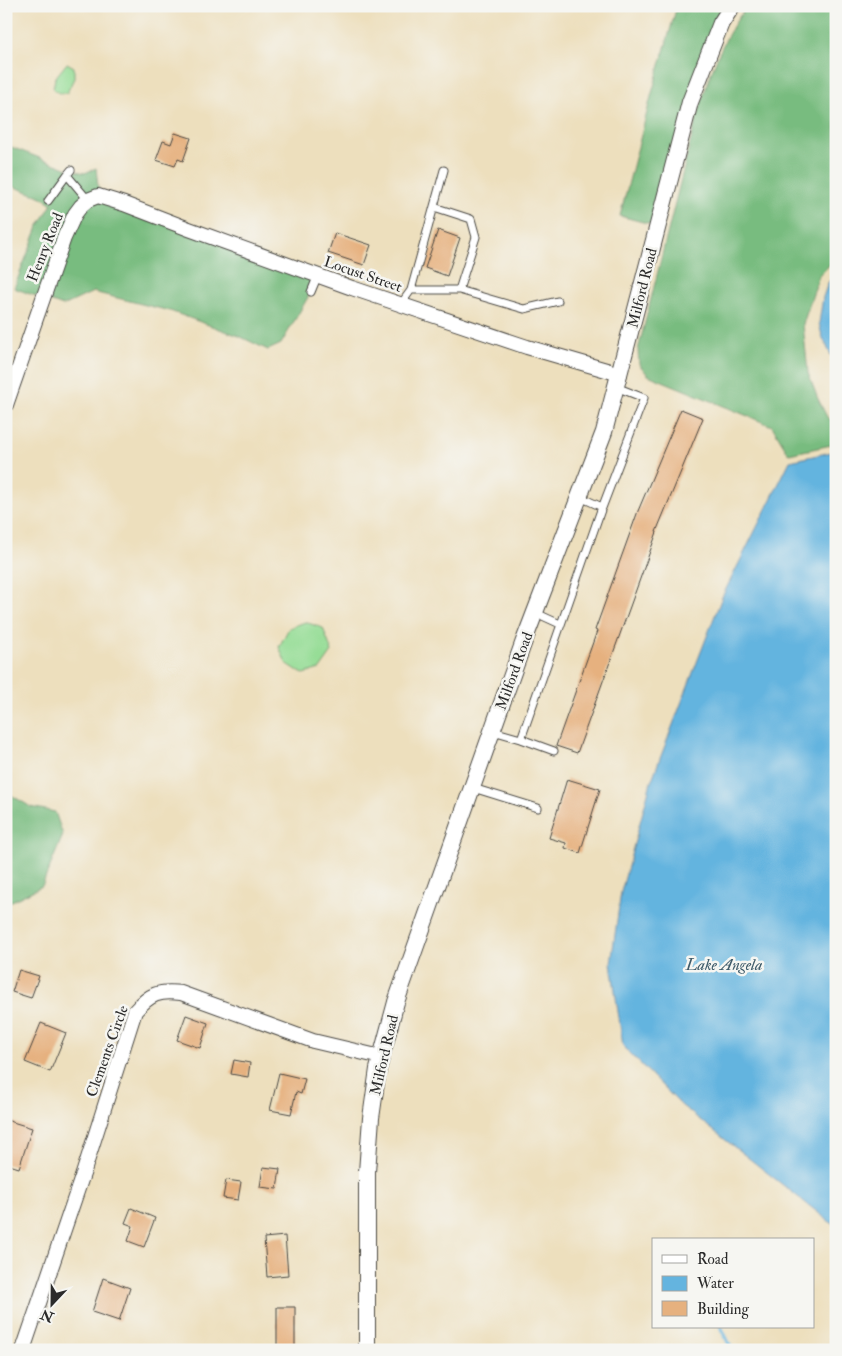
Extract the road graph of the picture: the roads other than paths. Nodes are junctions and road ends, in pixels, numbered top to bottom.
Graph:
1 (732, 6) edge
2 (444, 170) dead end
3 (93, 198) junction
4 (48, 201) dead end
5 (434, 207) junction
6 (318, 276) junction
7 (411, 290) junction
8 (459, 290) junction
9 (312, 292) dead end
10 (558, 300) dead end
11 (402, 304) junction
12 (618, 381) junction
13 (6, 405) edge
14 (579, 496) junction
15 (602, 508) junction
16 (535, 612) junction
17 (560, 624) junction
18 (492, 731) junction
19 (521, 738) junction
20 (554, 751) dead end
21 (472, 788) junction
22 (538, 808) dead end
23 (381, 1057) junction
24 (23, 1350) edge
25 (368, 1350) edge

1 - 12 street, Milford Road
2 - 5 lane
3 - 4 lane
3 - 6 street, Locust Street
3 - 13 street, Henry Road
5 - 7 lane
5 - 8 lane
6 - 9 lane
6 - 11 street, Locust Street
7 - 8 lane
7 - 11 lane
8 - 10 lane
11 - 12 street, Locust Street
12 - 14 street, Milford Road
12 - 15 lane
14 - 15 lane
14 - 16 street, Milford Road
15 - 17 lane
16 - 17 lane
16 - 18 street, Milford Road
17 - 19 lane
18 - 19 lane
18 - 21 street, Milford Road
19 - 20 lane
21 - 22 lane
21 - 23 street, Milford Road
23 - 24 street, Clements Circle
23 - 25 street, Milford Road

